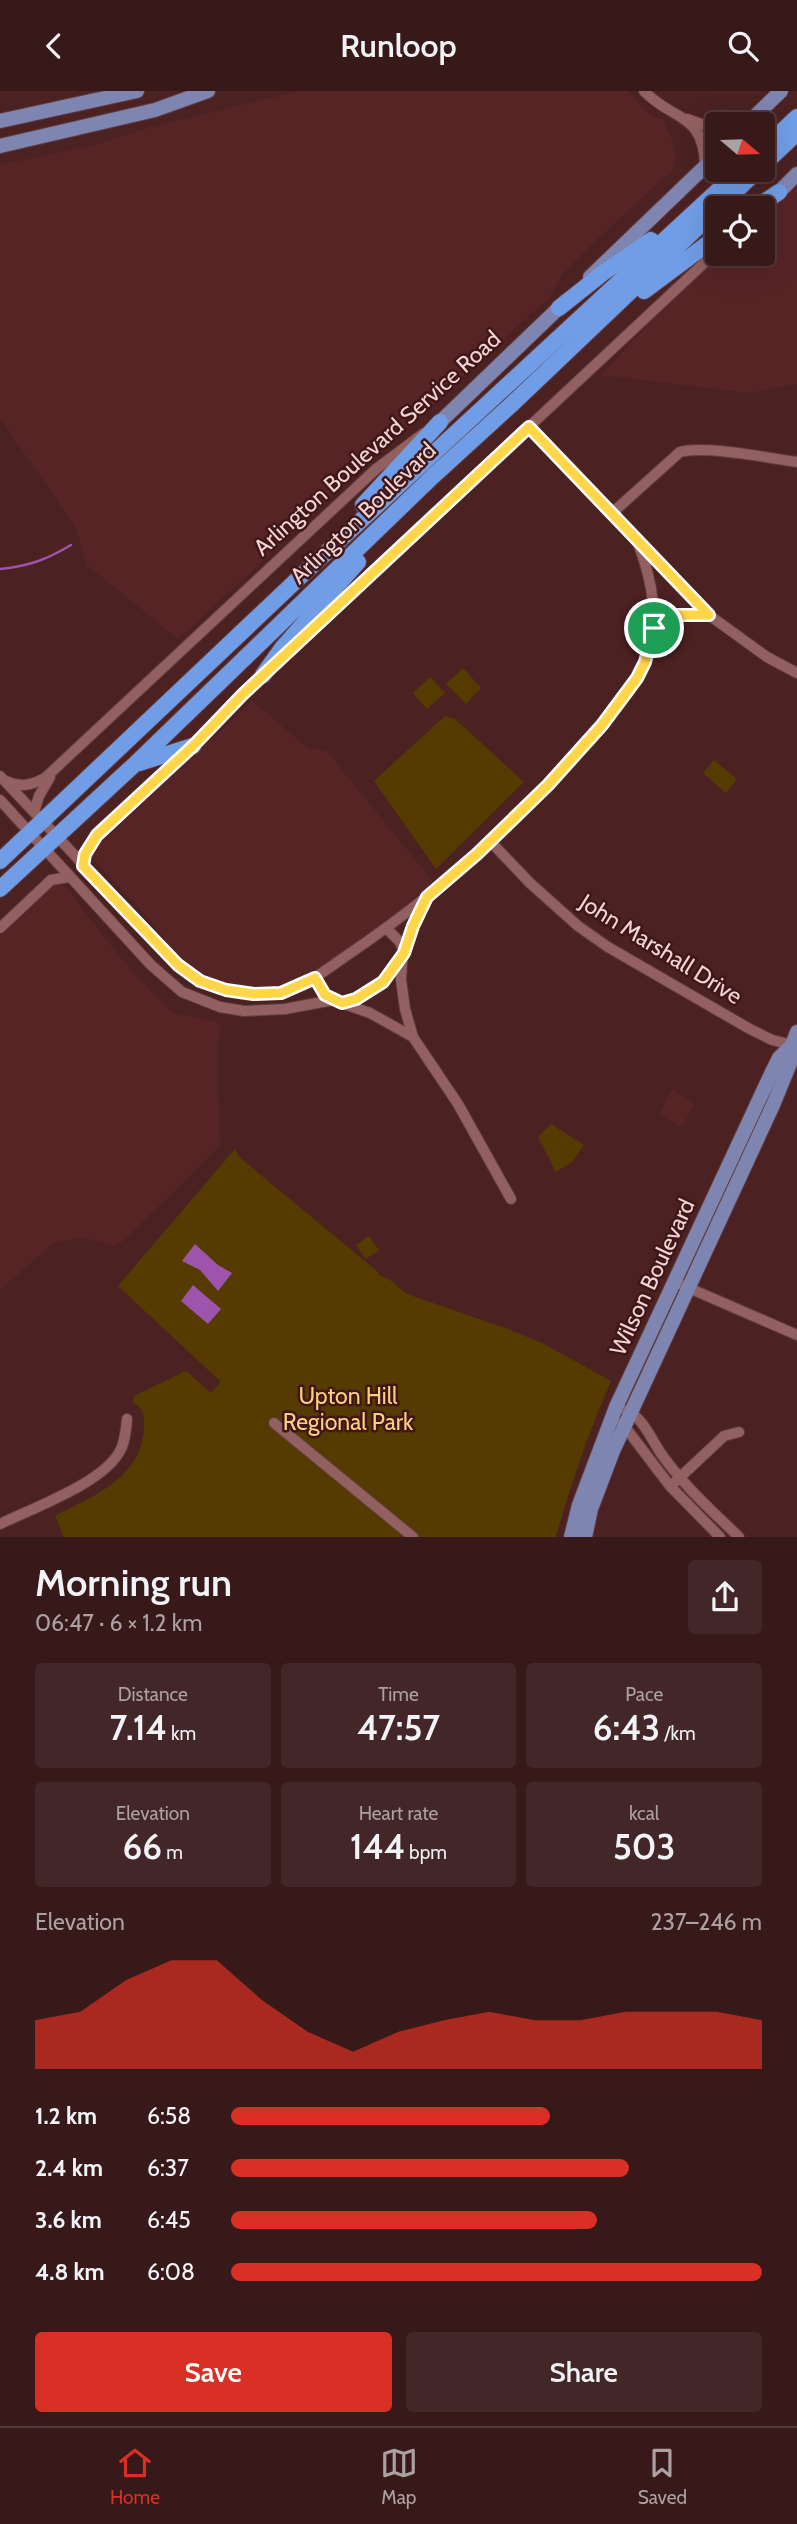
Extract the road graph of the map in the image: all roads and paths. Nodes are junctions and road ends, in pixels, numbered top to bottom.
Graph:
1 (136, 91) edge
2 (208, 91) edge
3 (644, 91) edge
4 (781, 91) edge
5 (759, 112) edge
6 (797, 117) edge
7 (684, 118) junction
8 (0, 121) edge
9 (705, 125) edge
10 (797, 133) edge
11 (775, 138) edge
12 (0, 146) edge
13 (775, 154) edge
14 (705, 166) joint
15 (797, 174) edge
16 (726, 182) edge
17 (745, 182) edge
18 (779, 191) junction
19 (772, 196) edge
20 (774, 196) edge
21 (691, 213) junction
22 (705, 245) edge
23 (705, 262) edge
24 (559, 308) junction
25 (512, 404) junction
26 (440, 422) junction
27 (529, 427) junction
28 (797, 461) edge
29 (432, 477) junction
30 (611, 514) junction
31 (638, 543) junction
32 (301, 576) junction
33 (709, 615) junction
34 (654, 628) junction
35 (797, 673) edge
36 (263, 675) junction
37 (193, 746) junction
38 (62, 762) junction
39 (134, 765) junction
40 (2, 778) edge
41 (0, 800) edge
42 (36, 822) junction
43 (491, 841) junction
44 (51, 842) junction
45 (2, 859) edge
46 (83, 866) junction
47 (69, 877) junction
48 (0, 889) edge
49 (427, 897) junction
50 (0, 928) edge
51 (386, 928) junction
52 (404, 953) junction
53 (315, 978) junction
54 (338, 1002) junction
55 (414, 1037) junction
56 (795, 1041) edge
57 (511, 1199) dead end
58 (681, 1285) junction
59 (797, 1335) edge
60 (623, 1409) junction
61 (127, 1419) dead end
62 (274, 1423) dead end
63 (624, 1427) junction
64 (740, 1432) dead end
65 (674, 1482) junction
66 (0, 1524) edge
67 (713, 1535) edge
68 (413, 1537) edge
69 (571, 1537) edge
70 (585, 1537) edge
71 (739, 1537) edge

1 - 8 main road
2 - 12 main road
3 - 7 street
4 - 5 main road
6 - 11 highway
7 - 9 street
7 - 14 street
10 - 13 highway
14 - 24 main road, Arlington Boulevard Service Road
15 - 18 main road
16 - 21 highway, Arlington Boulevard
17 - 25 highway, Arlington Boulevard
18 - 19 highway
18 - 20 street
21 - 24 highway
21 - 32 highway, Arlington Boulevard
22 - 25 highway
23 - 27 street
24 - 26 main road, Arlington Boulevard Service Road
25 - 29 highway, Arlington Boulevard
26 - 32 highway
26 - 38 street, Arlington Boulevard Service Road
27 - 30 street
27 - 36 street
28 - 30 street
29 - 36 highway
29 - 39 highway, Arlington Boulevard
30 - 31 street
31 - 33 street
31 - 34 street
32 - 42 highway, Arlington Boulevard
33 - 34 street
33 - 35 street
34 - 43 street
36 - 37 street
37 - 39 highway
37 - 46 street
38 - 40 street, Arlington Boulevard Service Road
38 - 42 street, Arlington Boulevard Service Road
39 - 44 highway, Arlington Boulevard
40 - 42 street
41 - 42 street
42 - 44 street
42 - 44 street
42 - 45 highway, Arlington Boulevard
43 - 49 street
43 - 56 street, John Marshall Drive
44 - 46 street
44 - 47 street
44 - 48 highway, Arlington Boulevard
46 - 53 street
47 - 50 street
47 - 54 street
49 - 51 street
49 - 52 street
51 - 52 street
51 - 53 street
52 - 54 street
52 - 55 street
53 - 54 street
54 - 55 street
55 - 57 street
56 - 58 main road, Wilson Boulevard
58 - 59 street
58 - 60 main road, Wilson Boulevard
60 - 63 main road, Wilson Boulevard
60 - 65 street
60 - 69 main road, Wilson Boulevard
61 - 66 street
62 - 68 street
63 - 65 street
63 - 70 main road, Wilson Boulevard
64 - 65 street
65 - 67 street
65 - 71 street

